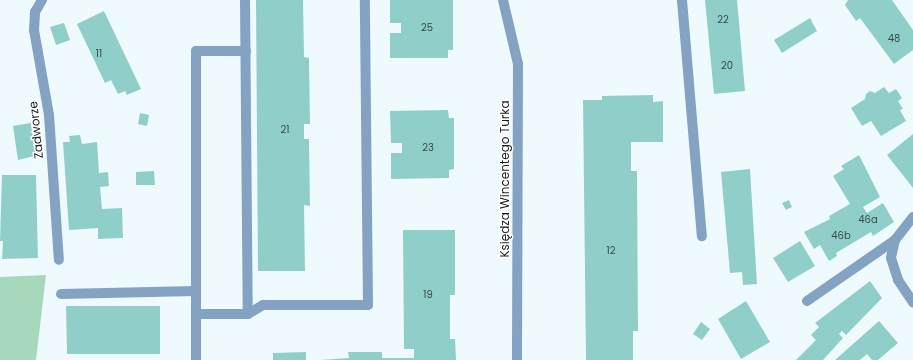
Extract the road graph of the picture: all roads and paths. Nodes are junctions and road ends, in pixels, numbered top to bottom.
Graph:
1 (42, 0) edge
2 (245, 0) edge
3 (365, 0) edge
4 (503, 0) edge
5 (682, 0) edge
6 (246, 50) junction
7 (913, 217) edge
8 (702, 236) dead end
9 (896, 240) junction
10 (59, 260) dead end
11 (196, 291) junction
12 (61, 294) dead end
13 (807, 301) dead end
14 (913, 302) edge
15 (196, 314) junction
16 (248, 314) junction
17 (196, 360) edge
18 (517, 360) edge

1 - 10 street, Zadworze
2 - 6 street
3 - 16 street
4 - 18 street, Księdza Wincentego Turka
5 - 8 street
6 - 11 street
6 - 16 street
7 - 9 street
9 - 13 street
9 - 14 street
11 - 12 street
11 - 15 street
15 - 16 street
15 - 17 street

